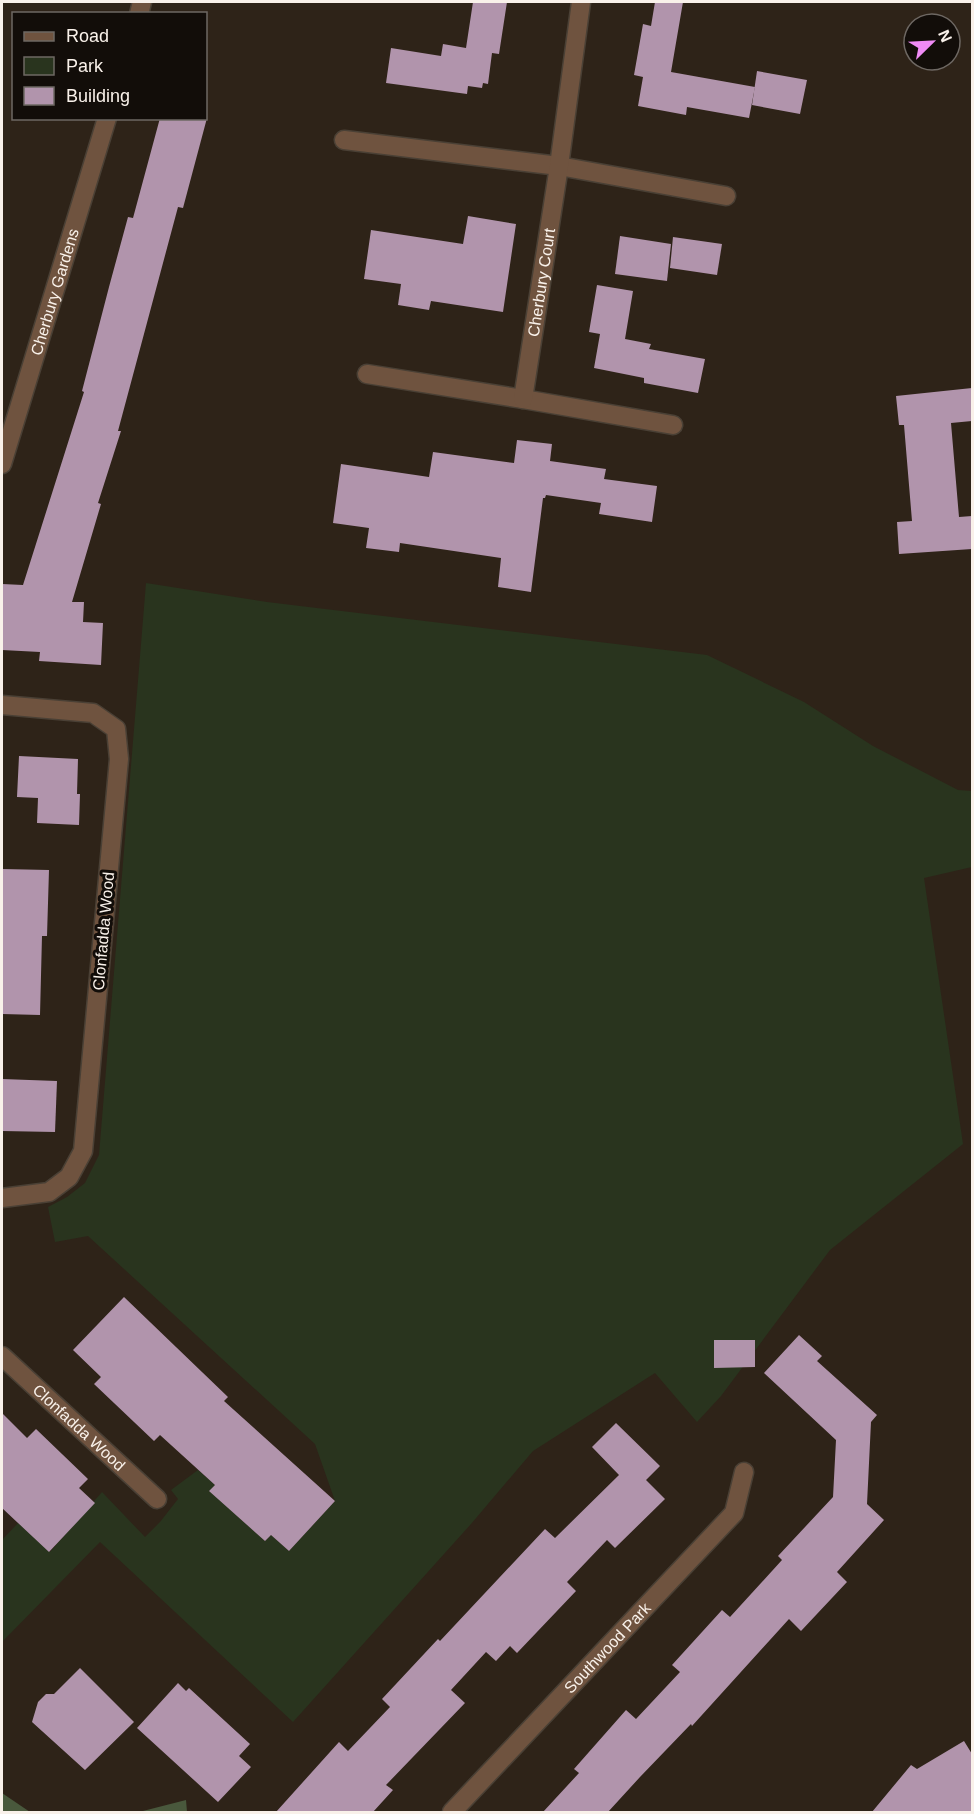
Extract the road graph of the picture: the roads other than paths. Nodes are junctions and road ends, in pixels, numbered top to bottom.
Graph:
1 (581, 2) edge
2 (106, 120) edge
3 (344, 140) dead end
4 (559, 166) junction
5 (726, 196) dead end
6 (367, 374) dead end
7 (522, 399) junction
8 (673, 425) dead end
9 (2, 464) edge
10 (2, 705) edge
11 (2, 1198) edge
12 (2, 1356) edge
13 (744, 1472) dead end
14 (157, 1499) dead end
15 (452, 1812) edge

1 - 4 street, Cherbury Court
2 - 9 street, Cherbury Gardens
3 - 4 street
4 - 5 street
4 - 7 street, Cherbury Court
6 - 7 street
7 - 8 street
10 - 11 street, Clonfadda Wood
12 - 14 street, Clonfadda Wood
13 - 15 street, Southwood Park

